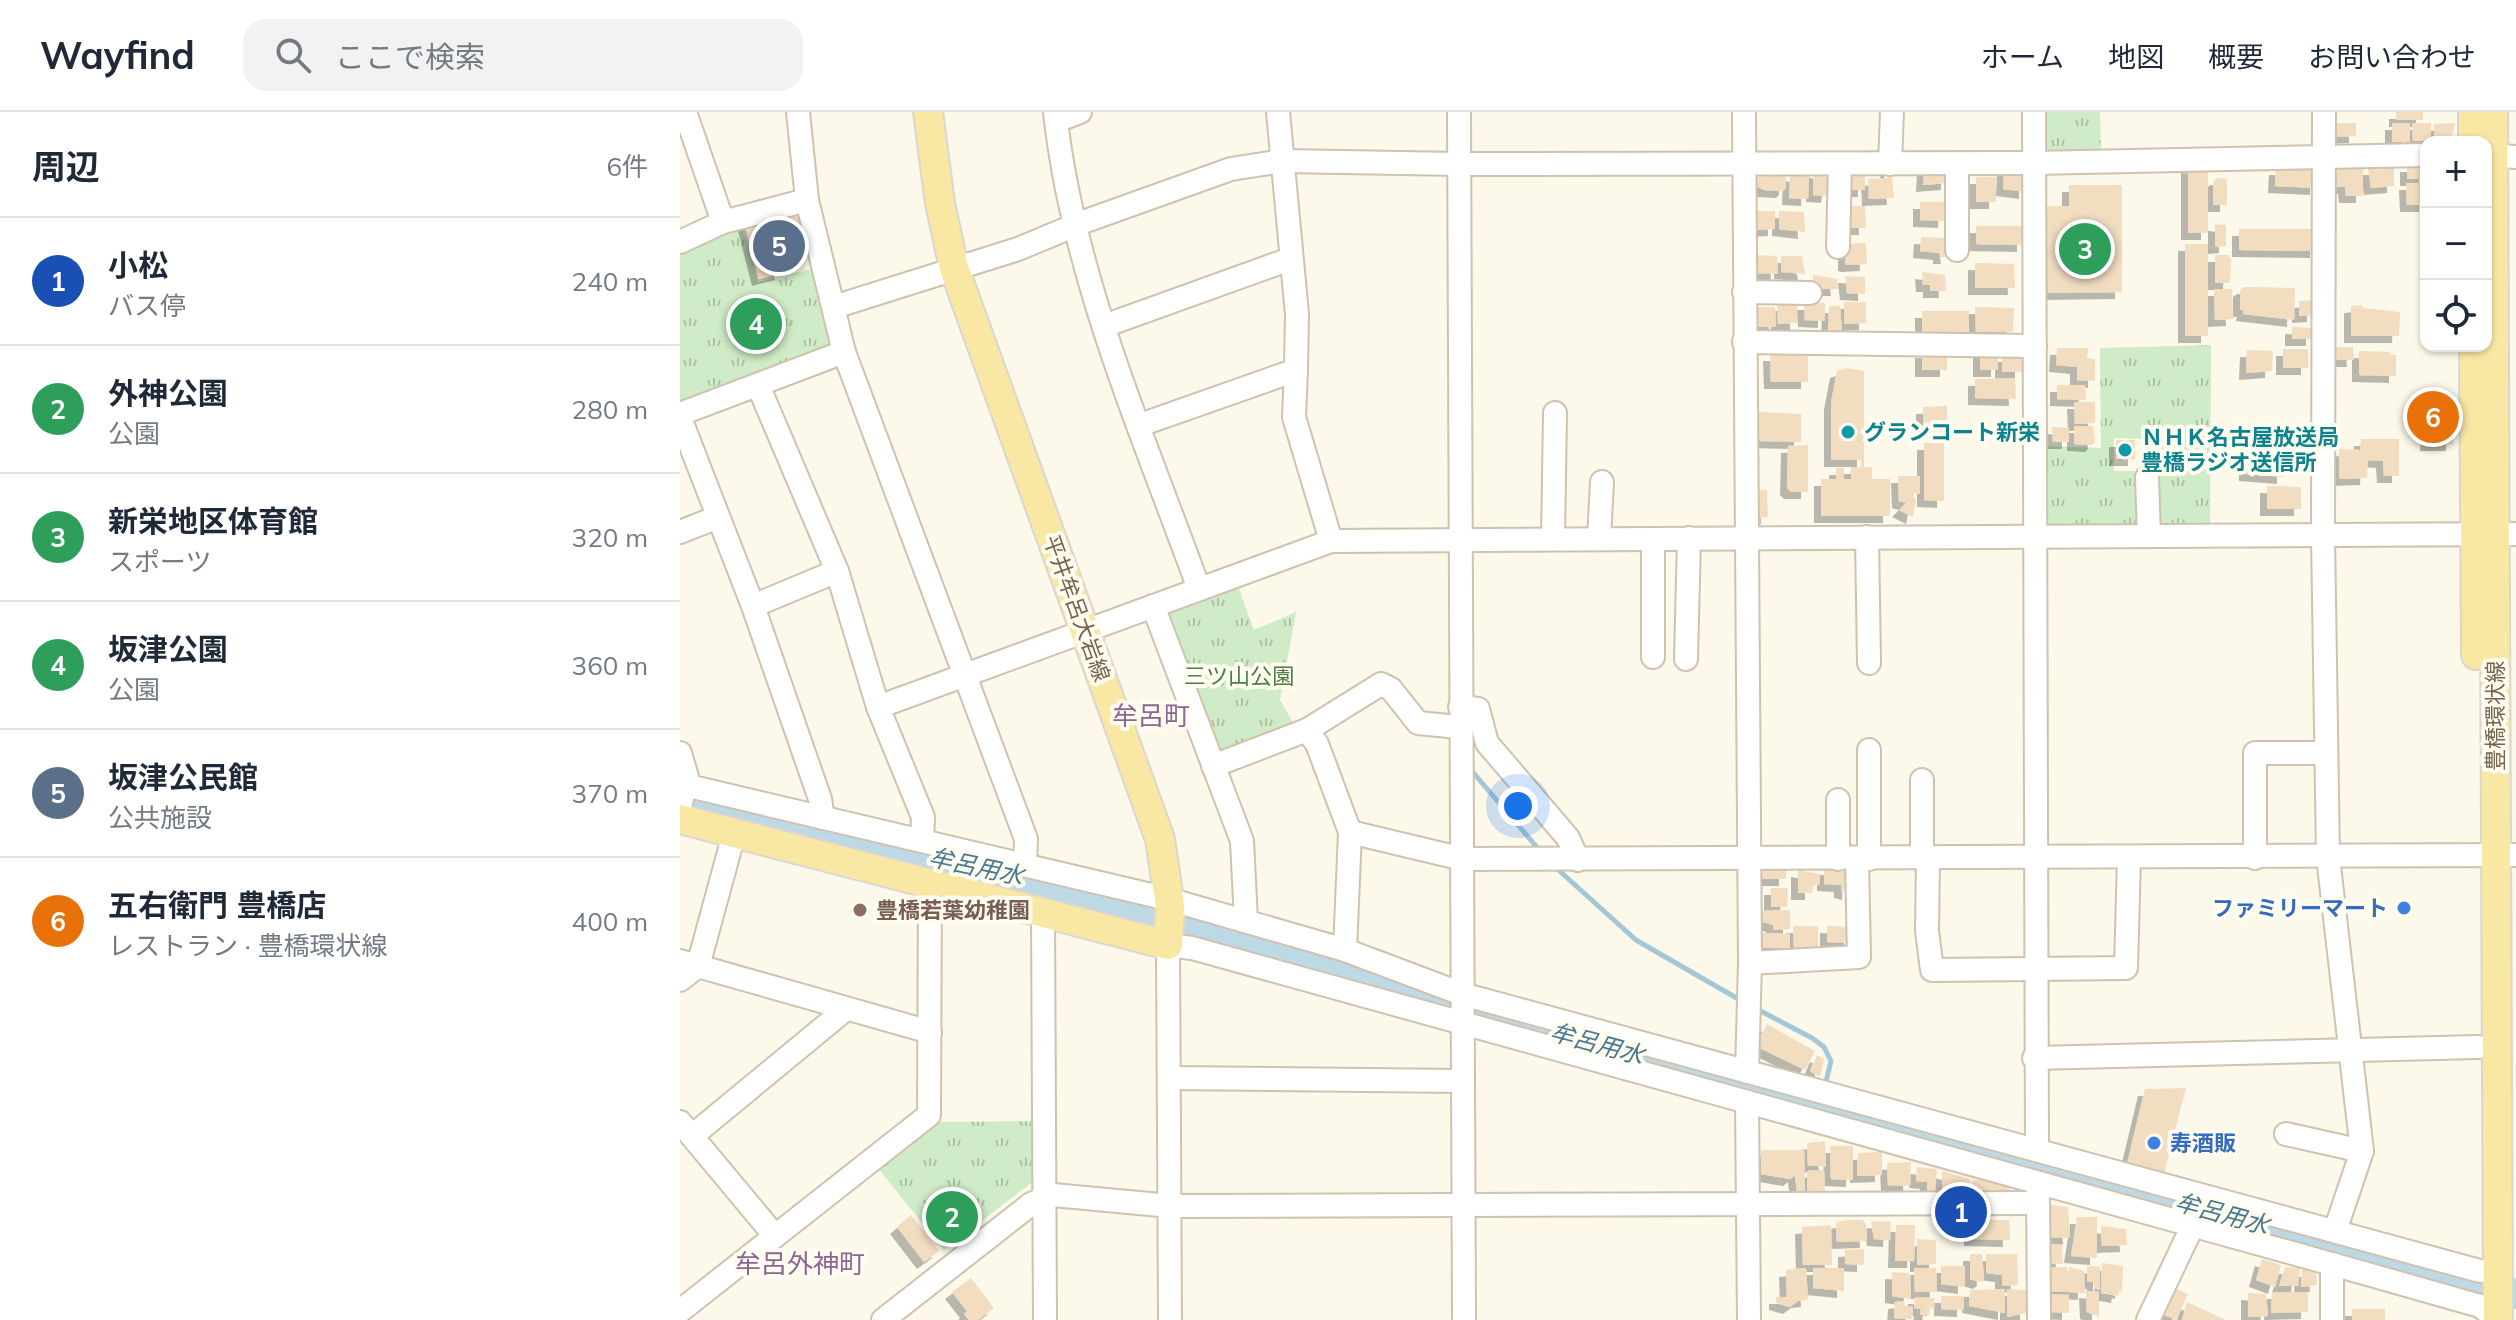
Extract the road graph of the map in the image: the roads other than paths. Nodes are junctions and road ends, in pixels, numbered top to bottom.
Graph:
1 (685, 112) edge
2 (798, 112) edge
3 (928, 112) edge
4 (1080, 112) edge
5 (1278, 112) edge
6 (1459, 112) edge
7 (1744, 112) edge
8 (1892, 112) edge
9 (2034, 112) edge
10 (2324, 112) edge
11 (2473, 112) edge
12 (2493, 112) edge
13 (1055, 116) edge
14 (2484, 136) edge
15 (2492, 152) edge
16 (2420, 155) edge
17 (2324, 156) junction
18 (1283, 161) junction
19 (2034, 163) junction
20 (1459, 164) junction
21 (1744, 164) junction
22 (1840, 164) junction
23 (1890, 164) junction
24 (1957, 164) junction
25 (807, 200) junction
26 (723, 222) junction
27 (1074, 227) junction
28 (680, 242) edge
29 (1838, 247) dead end
30 (1957, 250) dead end
31 (1290, 259) junction
32 (954, 268) junction
33 (1744, 292) junction
34 (1810, 293) dead end
35 (834, 307) junction
36 (1104, 326) junction
37 (1744, 342) junction
38 (2035, 346) junction
39 (844, 352) junction
40 (2475, 352) edge
41 (1296, 370) junction
42 (758, 385) junction
43 (1555, 413) dead end
44 (680, 416) edge
45 (1140, 425) junction
46 (2147, 477) dead end
47 (1602, 482) dead end
48 (718, 517) junction
49 (680, 532) edge
50 (2323, 534) junction
51 (2495, 534) edge
52 (2149, 535) junction
53 (2036, 536) junction
54 (1867, 537) junction
55 (1689, 538) junction
56 (1744, 538) junction
57 (1553, 539) junction
58 (1599, 539) junction
59 (1653, 539) junction
60 (1462, 540) junction
61 (1331, 541) junction
62 (837, 571) junction
63 (1199, 589) junction
64 (753, 606) junction
65 (1153, 606) junction
66 (1084, 632) junction
67 (1653, 657) dead end
68 (1686, 659) dead end
69 (1869, 663) dead end
70 (966, 676) junction
71 (878, 707) junction
72 (1459, 717) junction
73 (1307, 730) junction
74 (1869, 750) dead end
75 (680, 753) edge
76 (2325, 753) junction
77 (1213, 766) junction
78 (2508, 767) edge
79 (1922, 780) dead end
80 (682, 798) edge
81 (1838, 800) dead end
82 (823, 818) junction
83 (1350, 832) junction
84 (734, 834) junction
85 (922, 841) junction
86 (2496, 855) edge
87 (2328, 857) junction
88 (2036, 858) junction
89 (2129, 858) junction
90 (2255, 858) junction
91 (1463, 859) junction
92 (1855, 859) junction
93 (1925, 859) junction
94 (1578, 860) junction
95 (1749, 860) junction
96 (1025, 864) junction
97 (930, 882) junction
98 (1043, 912) junction
99 (1168, 920) junction
100 (1246, 921) junction
101 (1345, 950) junction
102 (1750, 963) junction
103 (689, 964) edge
104 (2035, 971) junction
105 (680, 980) edge
106 (846, 1009) junction
107 (1462, 1009) junction
108 (930, 1032) junction
109 (2497, 1045) edge
110 (2351, 1048) junction
111 (2034, 1058) junction
112 (1747, 1072) junction
113 (1169, 1078) junction
114 (1462, 1081) junction
115 (1747, 1102) junction
116 (1886, 1125) junction
117 (686, 1129) edge
118 (2286, 1134) dead end
119 (2037, 1150) junction
120 (2362, 1151) junction
121 (2093, 1181) junction
122 (2038, 1193) junction
123 (1045, 1196) junction
124 (1750, 1202) junction
125 (1464, 1204) junction
126 (1171, 1206) junction
127 (2193, 1225) junction
128 (2335, 1231) junction
129 (775, 1236) junction
130 (2332, 1264) junction
131 (2491, 1295) edge
132 (684, 1310) edge
133 (883, 1320) edge
134 (1045, 1320) edge
135 (1170, 1320) edge
136 (1464, 1320) edge
137 (1749, 1320) edge
138 (2039, 1320) edge
139 (2148, 1320) edge
140 (2332, 1320) edge

1 - 26 street
2 - 25 street
3 - 32 main road, 平井牟呂大岩線
4 - 13 street
5 - 18 street
6 - 20 street
7 - 21 street
8 - 23 street
9 - 19 street
10 - 17 street
11 - 14 main road, 豊橋環状線
12 - 15 main road, 豊橋環状線
13 - 27 street
15 - 51 main road, 豊橋環状線
16 - 17 street
17 - 19 street
17 - 50 street
18 - 20 street
18 - 27 street
18 - 31 street
19 - 24 street
19 - 38 street
20 - 21 street
20 - 60 street
21 - 22 street
21 - 33 street
22 - 23 street
22 - 29 street
23 - 24 street
24 - 30 street
25 - 26 street
25 - 35 street
26 - 28 street
27 - 32 street
27 - 36 street
31 - 36 street
31 - 41 street
32 - 35 street
32 - 66 main road, 平井牟呂大岩線
33 - 34 street
33 - 37 street
35 - 39 street
36 - 45 street
37 - 38 street
37 - 56 street
38 - 53 street
39 - 42 street
39 - 70 street
40 - 51 main road, 豊橋環状線
41 - 45 street
41 - 61 street
42 - 44 street
42 - 62 street
43 - 57 street
44 - 48 street
45 - 63 street
46 - 52 street
47 - 58 street
48 - 49 street
48 - 64 street
50 - 51 street
50 - 52 street
50 - 76 street
51 - 78 main road, 豊橋環状線
51 - 86 main road, 豊橋環状線
52 - 53 street
53 - 54 street
53 - 88 street
54 - 56 street
54 - 69 street
55 - 56 street
55 - 59 street
55 - 68 street
56 - 95 street
57 - 58 street
57 - 60 street
58 - 59 street
59 - 67 street
60 - 61 street
60 - 72 street
61 - 63 street
62 - 64 street
62 - 71 street
63 - 65 street
64 - 82 street
65 - 66 street
65 - 77 street
66 - 70 street
66 - 99 main road, 平井牟呂大岩線
70 - 71 street
70 - 96 street
71 - 85 street
72 - 73 street
72 - 91 street
72 - 94 street
73 - 77 street
73 - 83 street
74 - 92 street
75 - 80 street
76 - 87 street
76 - 90 street
77 - 100 street
78 - 86 main road, 豊橋環状線
79 - 93 street
80 - 82 street
80 - 84 main road
81 - 92 street
82 - 85 street
83 - 91 street
83 - 101 street
84 - 97 main road
84 - 103 street
85 - 96 street
86 - 87 street
86 - 109 main road, 豊橋環状線
87 - 90 street
87 - 110 street
88 - 89 street
88 - 93 street
88 - 104 street
89 - 90 street
89 - 104 street
91 - 94 street
91 - 107 street
92 - 93 street
92 - 95 street
92 - 102 street
93 - 104 street
94 - 95 street
95 - 102 street
96 - 99 street
97 - 98 main road
97 - 108 street
98 - 99 main road
98 - 123 street
99 - 100 street
99 - 107 street
99 - 113 street
100 - 101 street
101 - 107 street
102 - 112 street
103 - 105 street
103 - 106 street
104 - 111 street
106 - 108 street
106 - 117 street
107 - 112 street
107 - 114 street
107 - 115 street
108 - 129 street
109 - 110 street
109 - 131 main road, 豊橋環状線
110 - 111 street
110 - 120 street
111 - 119 street
112 - 116 street
113 - 114 street
113 - 126 street
114 - 125 street
115 - 116 street
115 - 124 street
116 - 119 street
116 - 122 street
117 - 129 street
118 - 120 street
119 - 121 street
120 - 128 street
121 - 122 street
121 - 127 street
121 - 128 street
122 - 124 street
122 - 138 street
123 - 126 street
123 - 133 street
123 - 134 street
124 - 125 street
124 - 137 street
125 - 126 street
125 - 136 street
126 - 135 street
127 - 130 street
127 - 139 street
128 - 131 street
129 - 132 street
130 - 131 street
130 - 140 street

